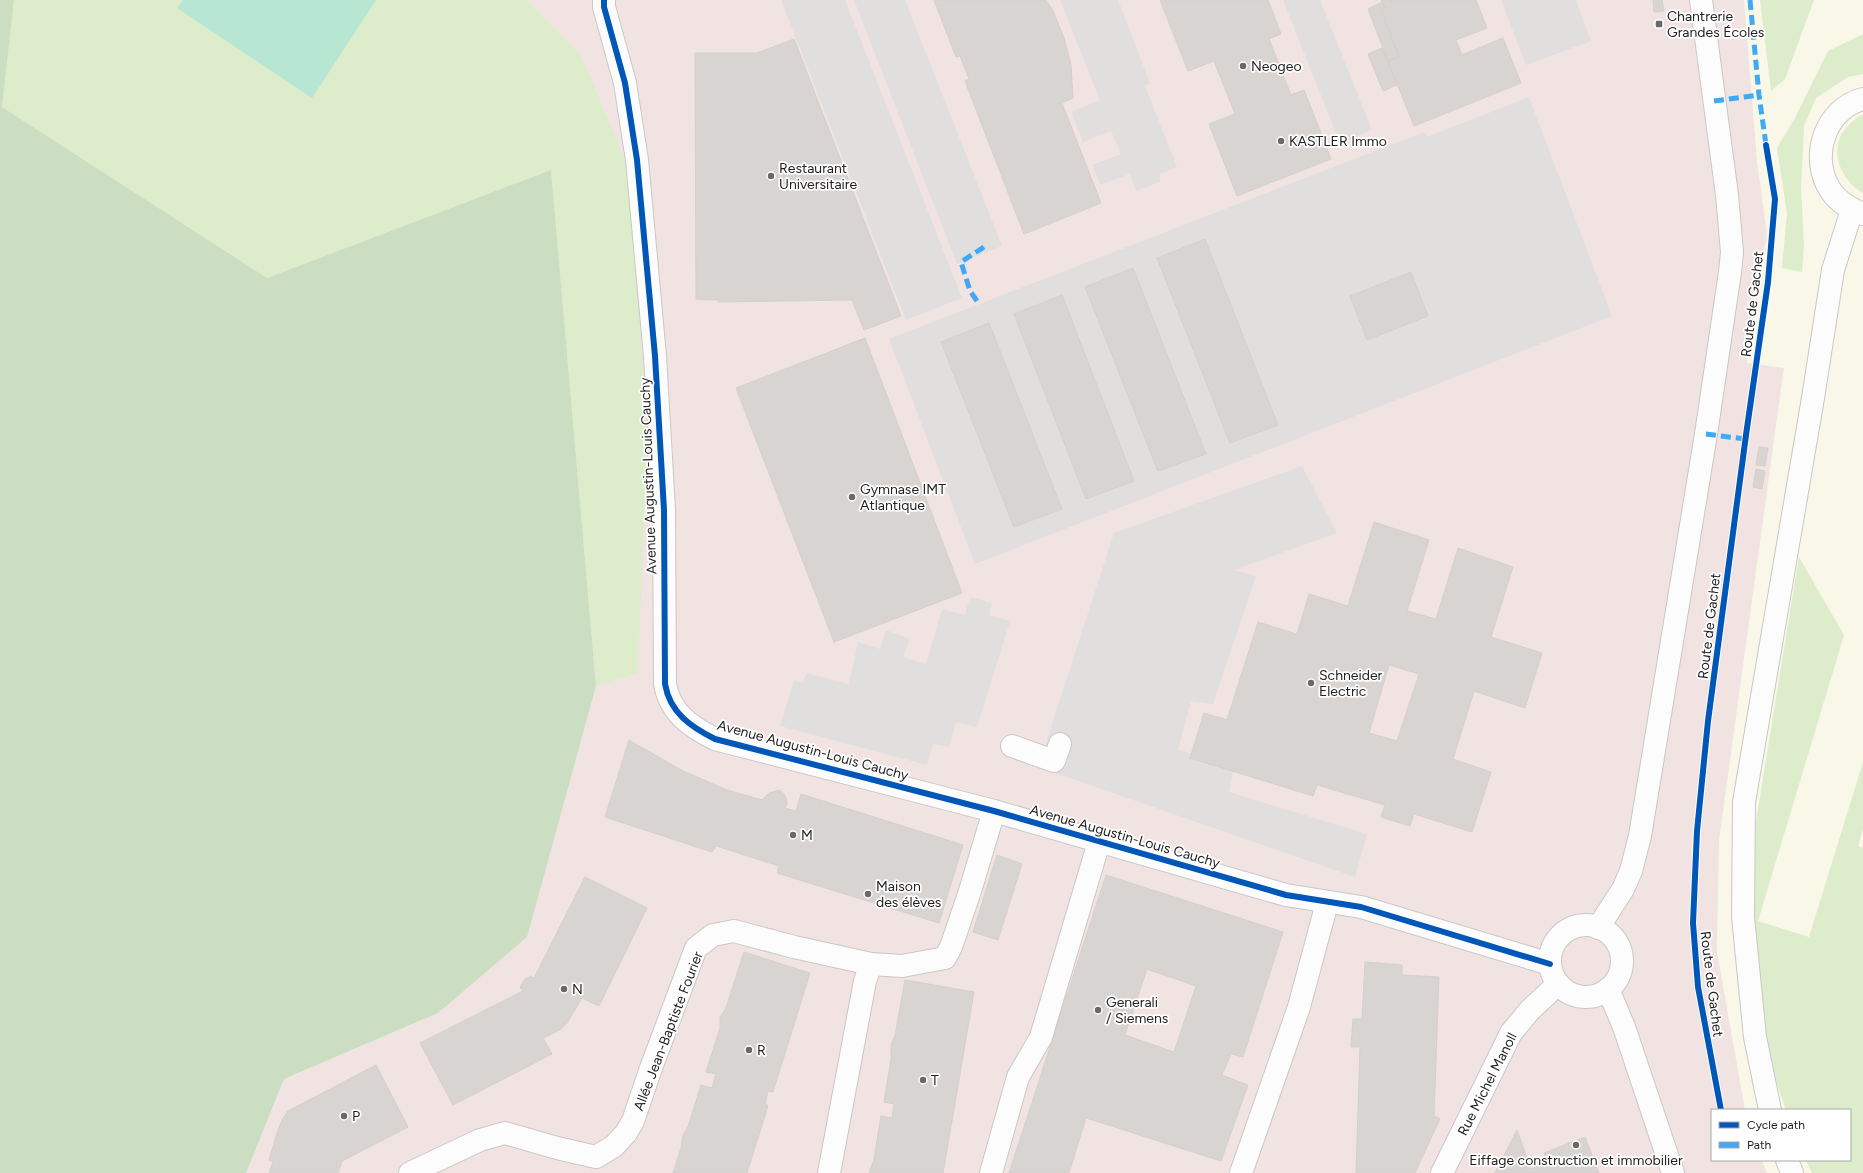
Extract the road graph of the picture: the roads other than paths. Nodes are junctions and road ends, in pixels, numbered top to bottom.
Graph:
1 (1701, 0) edge
2 (598, 2) edge
3 (1863, 99) edge
4 (1857, 212) edge
5 (1060, 744) dead end
6 (1012, 746) dead end
7 (994, 811) junction
8 (1099, 842) junction
9 (1326, 903) junction
10 (1598, 928) junction
11 (871, 964) junction
12 (1554, 974) junction
13 (1608, 989) junction
14 (1770, 1109) edge
15 (1787, 1161) edge
16 (596, 1165) edge
17 (410, 1173) edge
18 (829, 1173) edge
19 (991, 1173) edge
20 (1241, 1173) edge
21 (1442, 1173) edge
22 (1673, 1173) edge
23 (1792, 1173) edge

1 - 10 street, Route de Gachet
2 - 7 street, Avenue Augustin-Louis Cauchy
3 - 4 street
4 - 14 street
5 - 6 street
7 - 8 street, Avenue Augustin-Louis Cauchy
7 - 11 street, Allée Jean-Baptiste Fourier
8 - 9 street, Avenue Augustin-Louis Cauchy
8 - 19 street
9 - 12 street, Avenue Augustin-Louis Cauchy
9 - 20 street
10 - 12 street
10 - 13 street
11 - 16 street, Allée Jean-Baptiste Fourier
11 - 18 street
12 - 13 street
12 - 21 street, Rue Michel Manoll
13 - 22 street
15 - 23 street
16 - 17 street, Allée Jean-Baptiste Fourier

